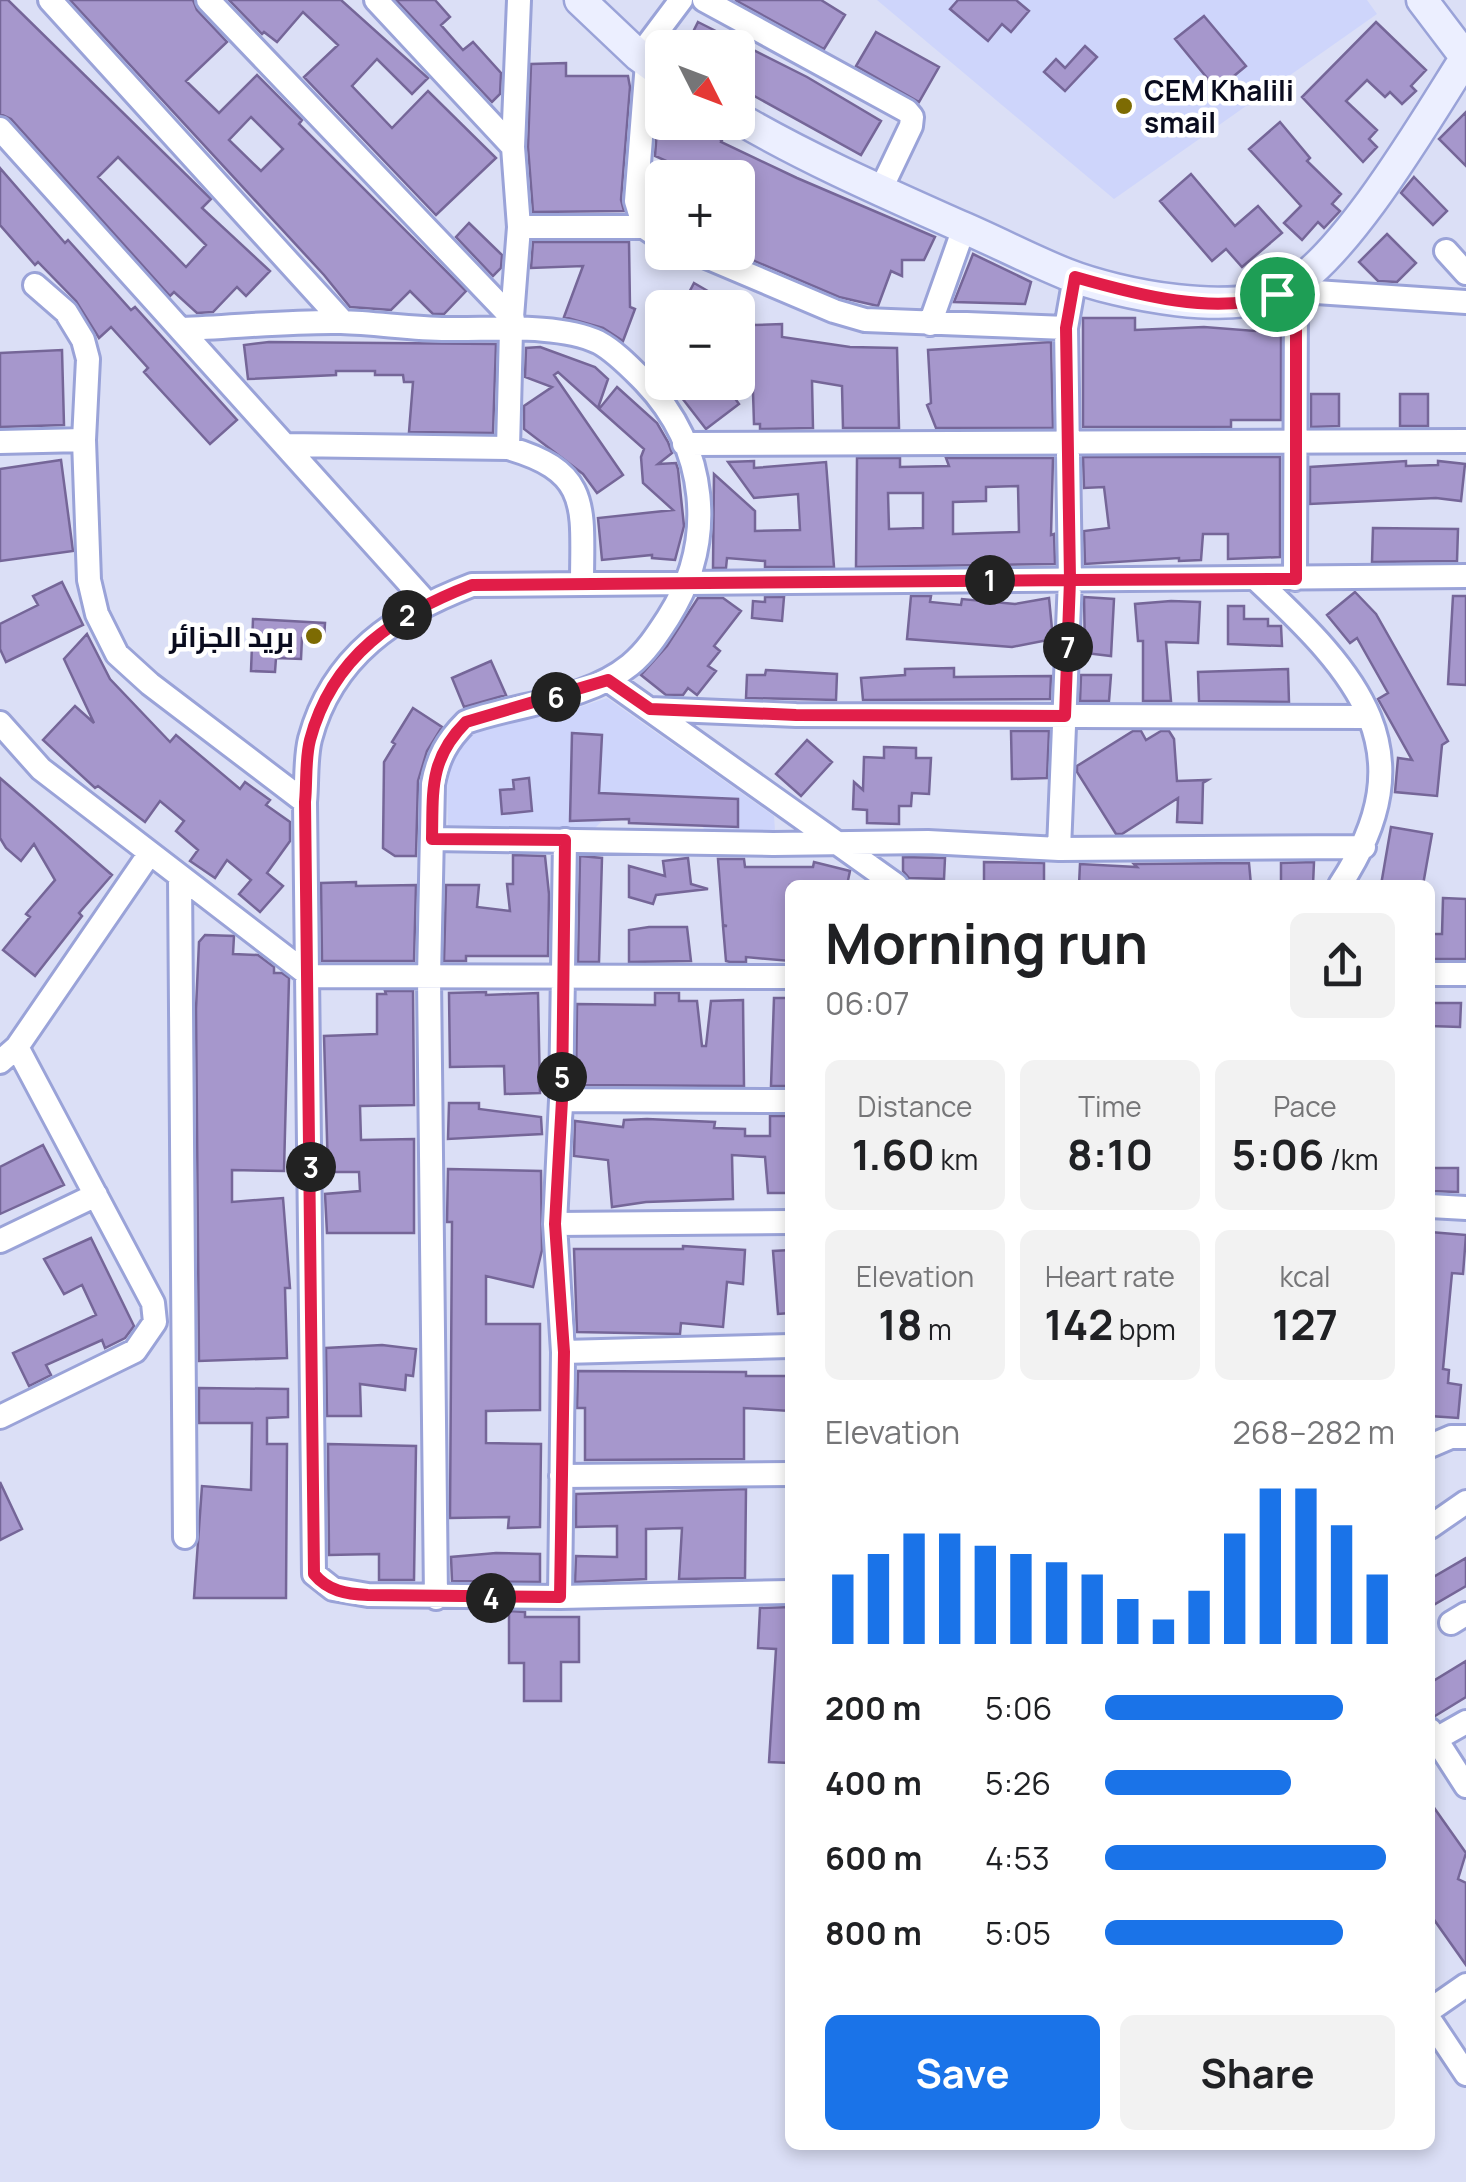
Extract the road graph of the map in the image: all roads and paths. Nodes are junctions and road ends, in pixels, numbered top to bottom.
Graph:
1 (50, 0) edge
2 (208, 0) edge
3 (376, 0) edge
4 (519, 0) edge
5 (580, 0) edge
6 (681, 0) edge
7 (704, 0) edge
8 (1422, 0) edge
9 (666, 30) edge
10 (1466, 57) edge
11 (645, 60) edge
12 (645, 106) edge
13 (755, 127) edge
14 (0, 129) edge
15 (513, 147) junction
16 (880, 192) junction
17 (645, 218) edge
18 (520, 227) junction
19 (964, 228) junction
20 (645, 233) edge
21 (1446, 251) dead end
22 (737, 270) edge
23 (1466, 274) edge
24 (1075, 277) junction
25 (35, 285) dead end
26 (1291, 290) junction
27 (1466, 302) edge
28 (343, 322) junction
29 (930, 324) junction
30 (512, 325) junction
31 (1066, 328) junction
32 (182, 329) junction
33 (84, 440) junction
34 (1295, 440) junction
35 (1466, 441) edge
36 (0, 442) edge
37 (684, 444) junction
38 (1066, 444) junction
39 (286, 445) junction
40 (508, 448) junction
41 (1466, 576) edge
42 (1296, 579) junction
43 (1070, 580) junction
44 (1257, 580) junction
45 (686, 583) junction
46 (582, 584) junction
47 (426, 602) junction
48 (608, 680) junction
49 (650, 709) junction
50 (1065, 716) junction
51 (1368, 717) junction
52 (0, 723) edge
53 (305, 802) junction
54 (432, 839) junction
55 (565, 840) junction
56 (837, 841) junction
57 (1364, 847) junction
58 (1058, 849) junction
59 (150, 853) junction
60 (180, 876) junction
61 (889, 880) edge
62 (1343, 880) edge
63 (1435, 974) edge
64 (1466, 974) edge
65 (310, 976) junction
66 (429, 976) junction
67 (562, 977) junction
68 (785, 977) edge
69 (8, 1054) edge
70 (562, 1100) junction
71 (785, 1100) edge
72 (96, 1196) junction
73 (1435, 1206) edge
74 (1466, 1208) edge
75 (785, 1222) edge
76 (555, 1224) junction
77 (0, 1240) edge
78 (785, 1346) edge
79 (564, 1352) junction
80 (0, 1417) edge
81 (1466, 1437) edge
82 (1435, 1444) edge
83 (785, 1474) edge
84 (562, 1476) junction
85 (1466, 1502) edge
86 (1435, 1524) edge
87 (185, 1537) dead end
88 (785, 1592) edge
89 (560, 1597) junction
90 (436, 1598) junction
91 (1466, 1722) edge
92 (1435, 1734) edge
93 (1435, 1738) edge
94 (1466, 1786) edge
95 (1466, 1984) edge
96 (1435, 2006) edge
97 (1435, 2028) edge
98 (1466, 2074) edge

1 - 28 street
2 - 30 street
3 - 15 street
4 - 15 street
5 - 11 main road
6 - 9 street
7 - 16 street
8 - 10 main road
10 - 26 main road
12 - 17 street
13 - 16 main road
14 - 32 street
15 - 18 street
16 - 19 main road
18 - 20 street
18 - 30 street
19 - 24 main road
19 - 29 street
21 - 23 street
22 - 29 street
24 - 26 main road
24 - 31 street
25 - 33 street
26 - 27 street
26 - 34 street
28 - 30 street
28 - 32 street
29 - 31 street
30 - 37 street
30 - 40 street
31 - 38 street
32 - 39 street
33 - 36 street
33 - 53 street
34 - 35 street
34 - 38 street
34 - 42 street
37 - 38 street
37 - 45 street
38 - 43 street
39 - 40 street
39 - 47 street
40 - 46 street
41 - 42 street
42 - 44 street
43 - 44 street
43 - 45 street
43 - 50 street
44 - 51 street
45 - 46 street
45 - 48 street
46 - 47 street
47 - 53 street
48 - 49 street
48 - 54 street
49 - 50 street
49 - 56 street
50 - 51 street
50 - 58 street
51 - 57 street
52 - 59 street
53 - 65 street
54 - 55 street
54 - 66 street
55 - 56 street
55 - 67 street
56 - 58 street
56 - 61 street
57 - 58 street
57 - 62 street
59 - 60 street
59 - 69 street
60 - 65 street
60 - 87 street
63 - 64 street
65 - 66 street
65 - 90 street
66 - 67 street
66 - 90 street
67 - 68 street
67 - 70 street
69 - 72 street
70 - 71 street
70 - 76 street
72 - 77 street
72 - 80 street
73 - 74 street
75 - 76 street
76 - 79 street
78 - 79 street
79 - 84 street
81 - 82 street
83 - 84 street
84 - 89 street
85 - 86 street
88 - 89 street
89 - 90 street
91 - 92 street
93 - 94 street
95 - 96 street
97 - 98 street

